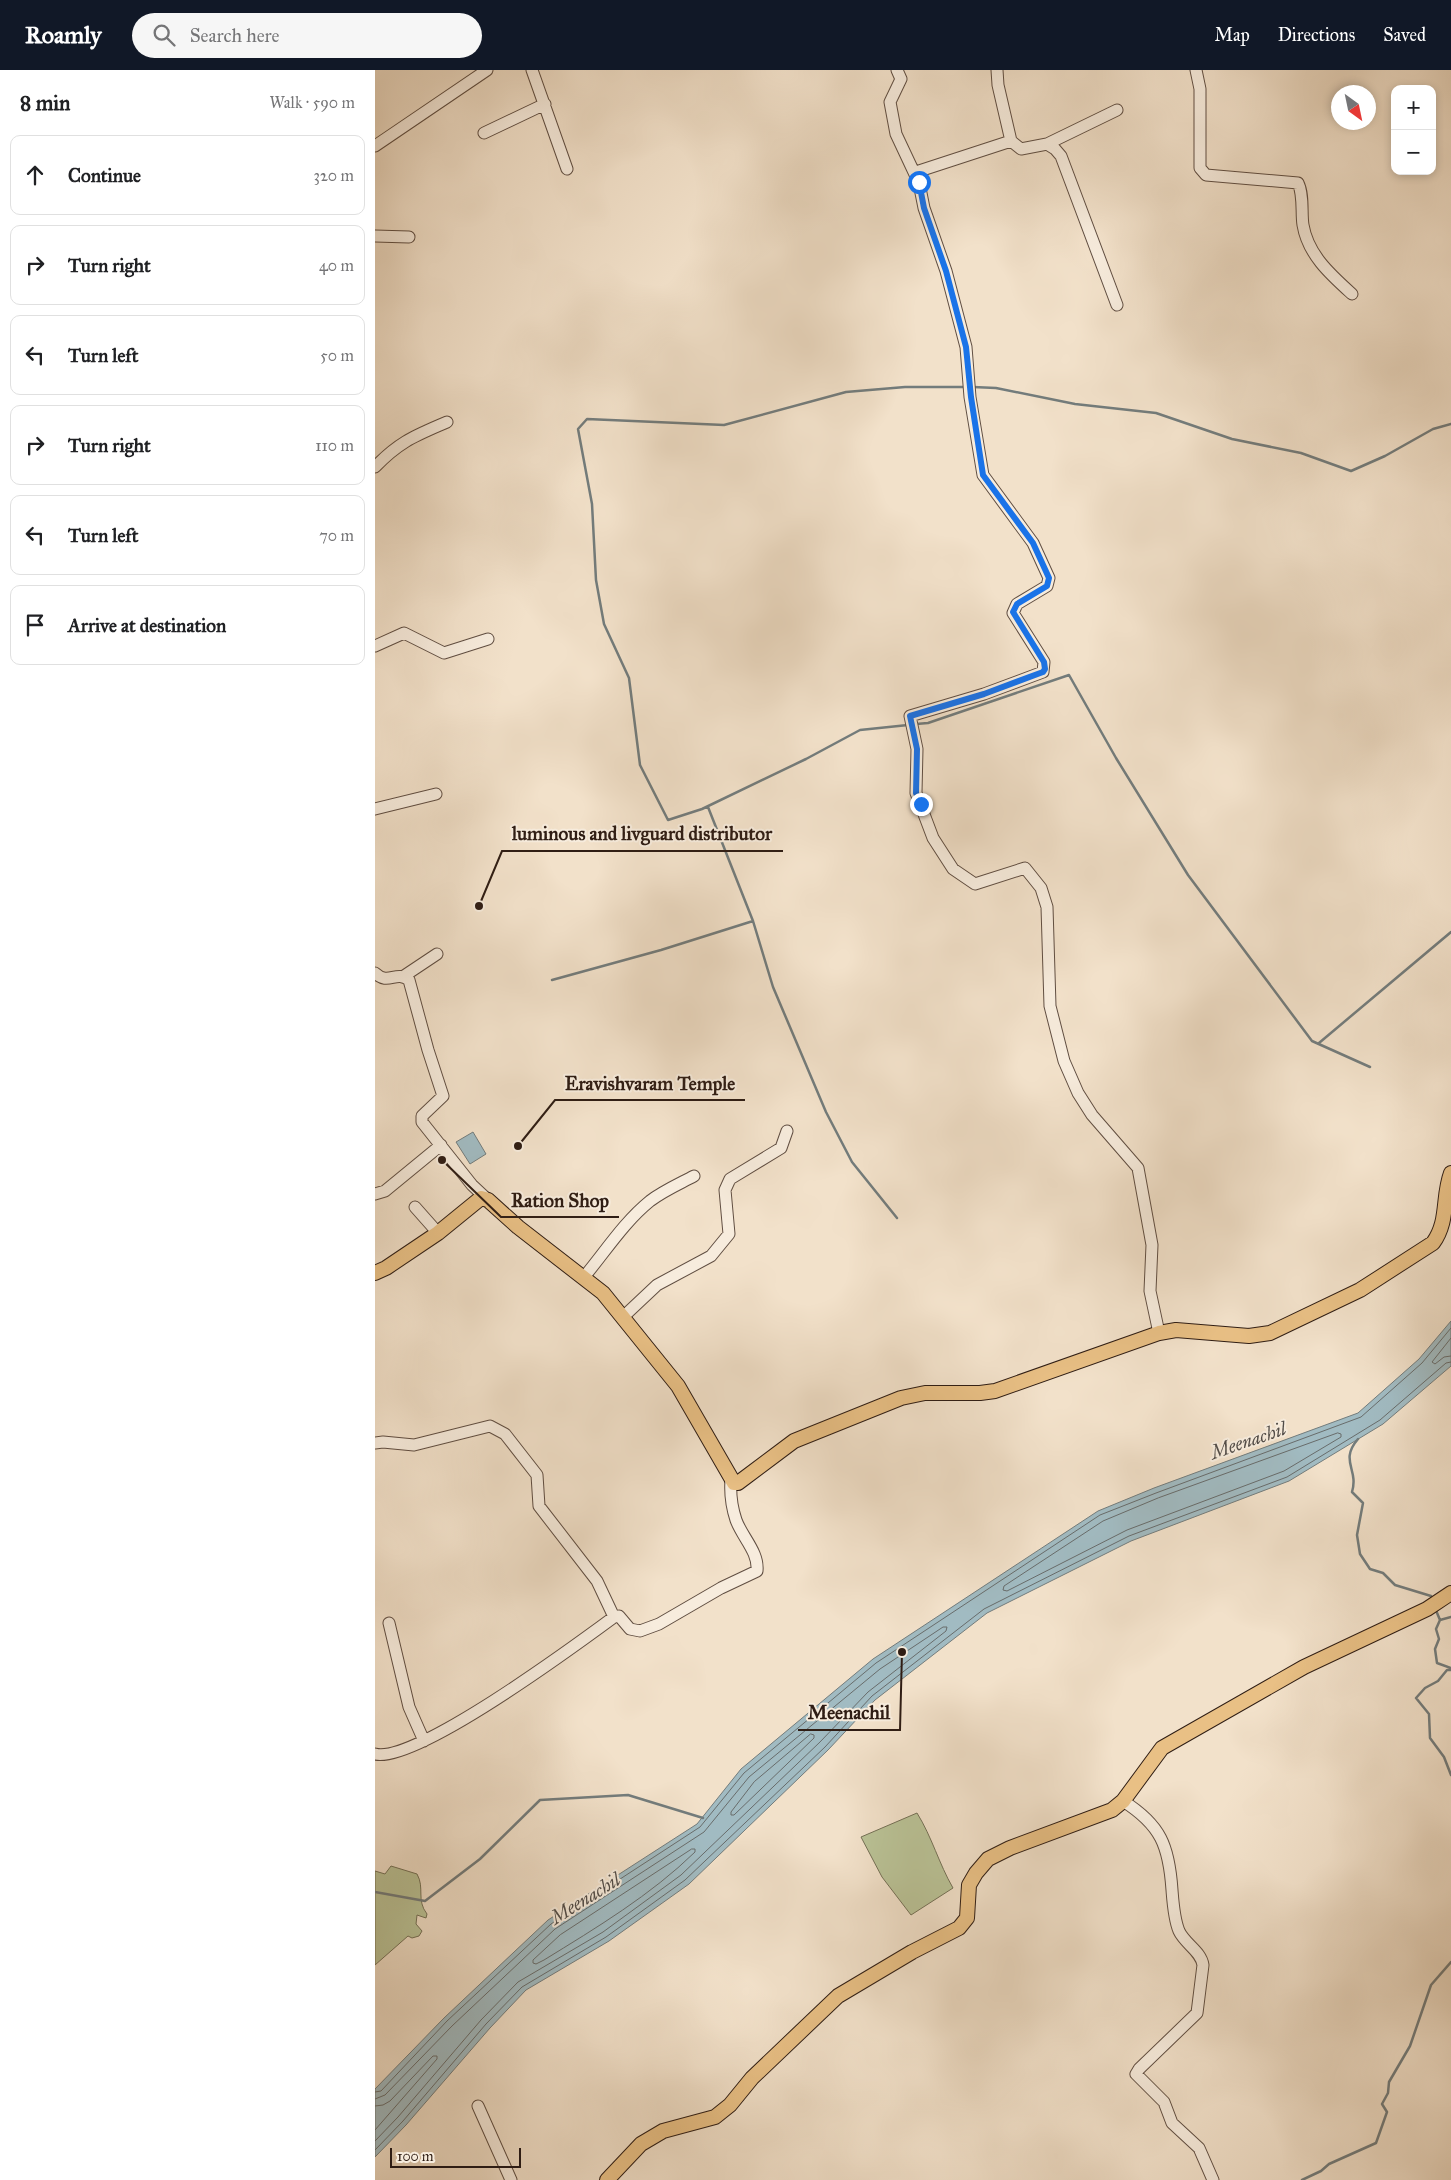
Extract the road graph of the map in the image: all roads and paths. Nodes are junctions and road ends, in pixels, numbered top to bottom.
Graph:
1 (487, 70) edge
2 (532, 70) edge
3 (897, 70) edge
4 (997, 70) edge
5 (1196, 70) edge
6 (545, 104) junction
7 (1117, 110) dead end
8 (484, 133) dead end
9 (1011, 140) junction
10 (1047, 144) junction
11 (375, 146) edge
12 (567, 169) dead end
13 (916, 172) junction
14 (375, 236) edge
15 (409, 237) dead end
16 (1352, 294) dead end
17 (1117, 305) dead end
18 (447, 422) dead end
19 (375, 467) edge
20 (488, 639) dead end
21 (375, 646) edge
22 (436, 794) dead end
23 (375, 809) edge
24 (437, 954) dead end
25 (375, 973) edge
26 (404, 976) junction
27 (787, 1130) dead end
28 (441, 1145) junction
29 (1451, 1172) edge
30 (694, 1176) dead end
31 (375, 1194) edge
32 (488, 1200) junction
33 (415, 1207) dead end
34 (438, 1233) junction
35 (375, 1273) edge
36 (584, 1277) junction
37 (623, 1317) junction
38 (1159, 1333) junction
39 (375, 1444) edge
40 (731, 1480) junction
41 (1449, 1593) edge
42 (614, 1617) junction
43 (389, 1623) dead end
44 (425, 1741) junction
45 (375, 1754) edge
46 (1123, 1801) junction
47 (478, 2106) dead end
48 (511, 2180) edge
49 (607, 2180) edge
50 (1213, 2180) edge

1 - 11 street
2 - 6 street
3 - 13 street
4 - 9 street
5 - 16 street
6 - 8 street
6 - 12 street
7 - 10 street
9 - 10 street
9 - 13 street
10 - 17 street
13 - 38 street
14 - 15 street
18 - 19 street
20 - 21 street
22 - 23 street
24 - 26 street
25 - 26 street
26 - 28 street
27 - 37 street
28 - 31 street
28 - 32 street
29 - 38 main road
30 - 36 street
32 - 34 main road
32 - 36 main road
33 - 34 street
34 - 35 main road
36 - 37 main road
37 - 40 main road
38 - 40 main road
39 - 42 street
40 - 42 street
41 - 46 main road
42 - 44 street
43 - 44 street
44 - 45 street
46 - 49 main road
46 - 50 street
47 - 48 street

